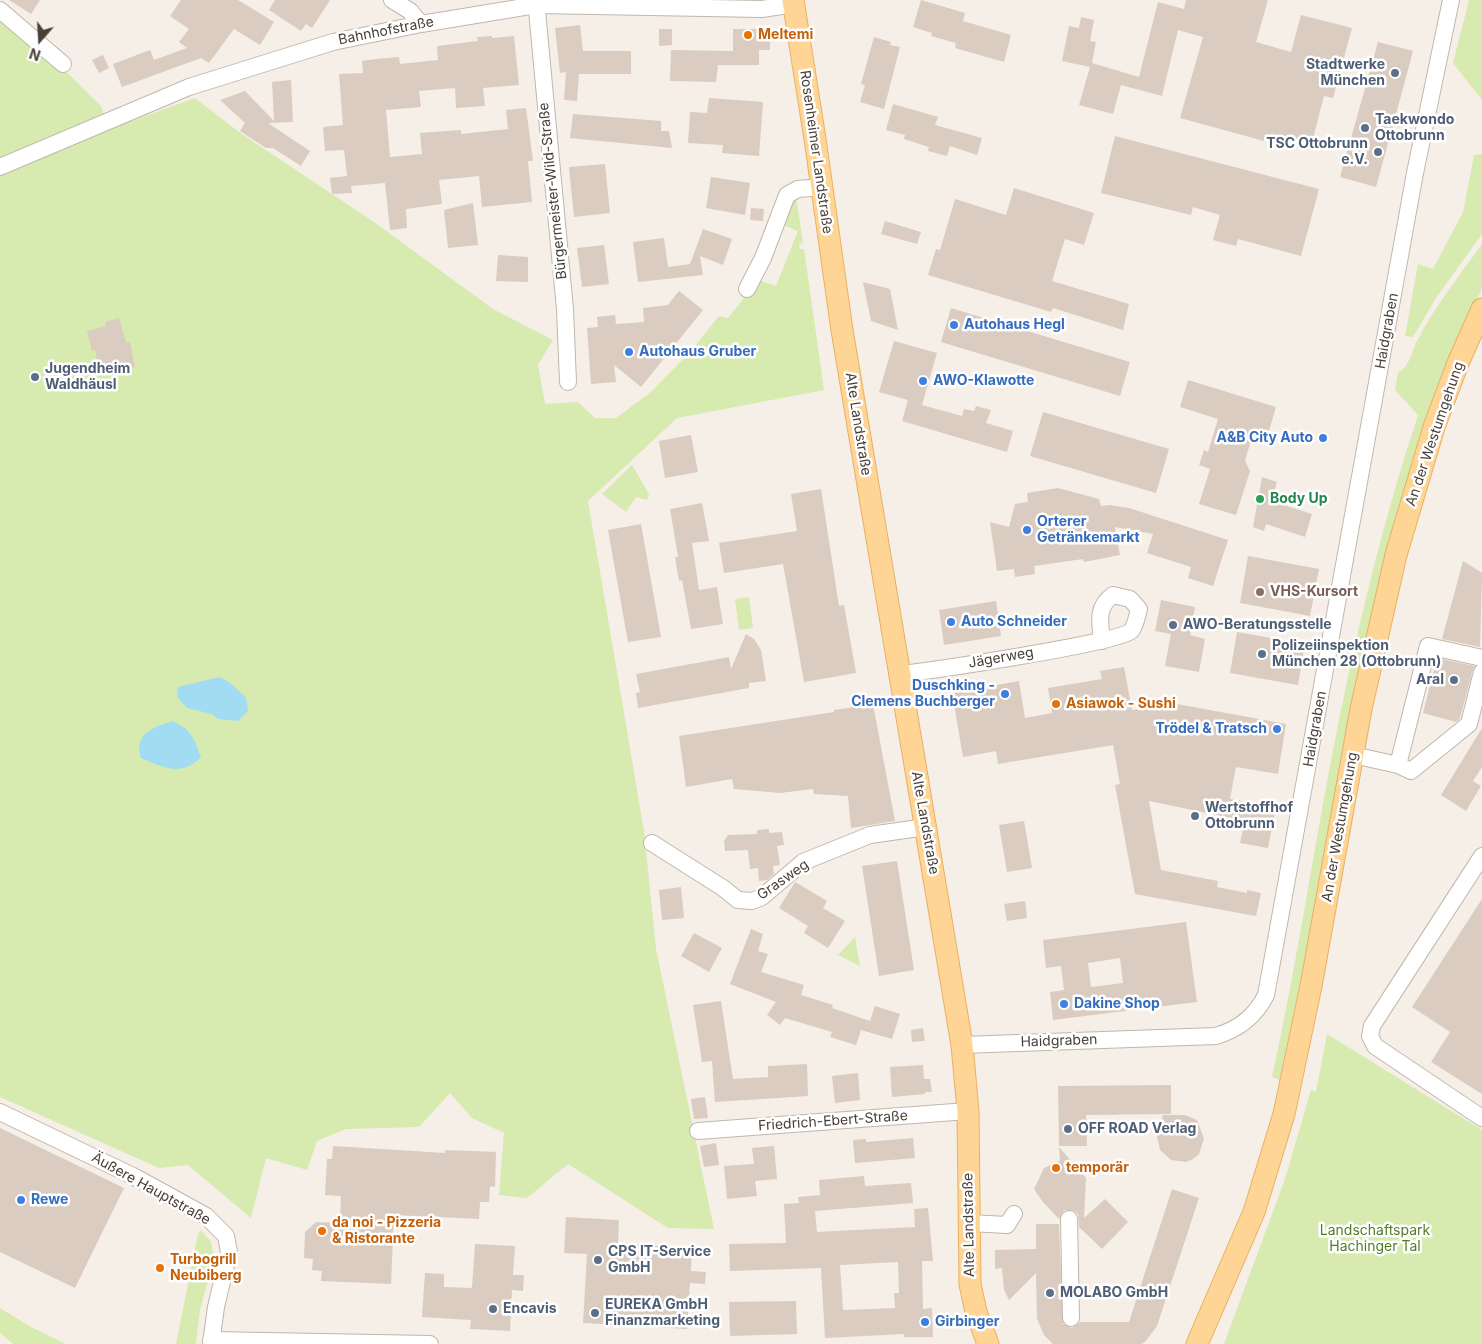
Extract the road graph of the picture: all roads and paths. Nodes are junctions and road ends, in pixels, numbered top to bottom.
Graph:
1 (392, 0) edge
2 (1451, 0) edge
3 (536, 2) edge
4 (793, 2) edge
5 (0, 10) edge
6 (421, 24) junction
7 (63, 64) dead end
8 (0, 167) edge
9 (822, 186) junction
10 (747, 289) dead end
11 (838, 304) joint
12 (1482, 309) edge
13 (568, 382) dead end
14 (1102, 641) dead end
15 (1482, 658) edge
16 (1482, 672) edge
17 (900, 674) junction
18 (1353, 756) junction
19 (1398, 765) junction
20 (926, 827) junction
21 (652, 843) dead end
22 (1482, 856) edge
23 (962, 1045) junction
24 (968, 1111) junction
25 (0, 1112) edge
26 (1482, 1118) edge
27 (698, 1131) dead end
28 (1014, 1214) dead end
29 (1070, 1219) dead end
30 (969, 1223) junction
31 (1071, 1318) dead end
32 (211, 1342) edge
33 (430, 1344) edge
34 (988, 1344) edge
35 (1197, 1344) edge

1 - 6 street
2 - 23 street, Haidgraben
3 - 4 street, Bahnhofstraße
3 - 6 street, Bahnhofstraße
3 - 13 street, Bürgermeister-Wild-Straße
4 - 9 main road, Rosenheimer Landstraße
5 - 7 street
6 - 8 street, Bahnhofstraße
9 - 10 street
9 - 11 main road, Rosenheimer Landstraße
11 - 17 main road, Alte Landstraße
12 - 18 main road, An der Westumgehung
14 - 17 street, Jägerweg
15 - 19 street
16 - 19 street
17 - 20 main road, Alte Landstraße
18 - 19 street
18 - 35 main road, An der Westumgehung
20 - 21 street, Grasweg
20 - 23 main road, Alte Landstraße
22 - 26 street
23 - 24 main road, Alte Landstraße
24 - 27 street, Friedrich-Ebert-Straße
24 - 30 main road, Alte Landstraße
25 - 32 street, Äußere Hauptstraße
28 - 30 street
29 - 31 street
30 - 34 main road, Alte Landstraße
32 - 33 street

